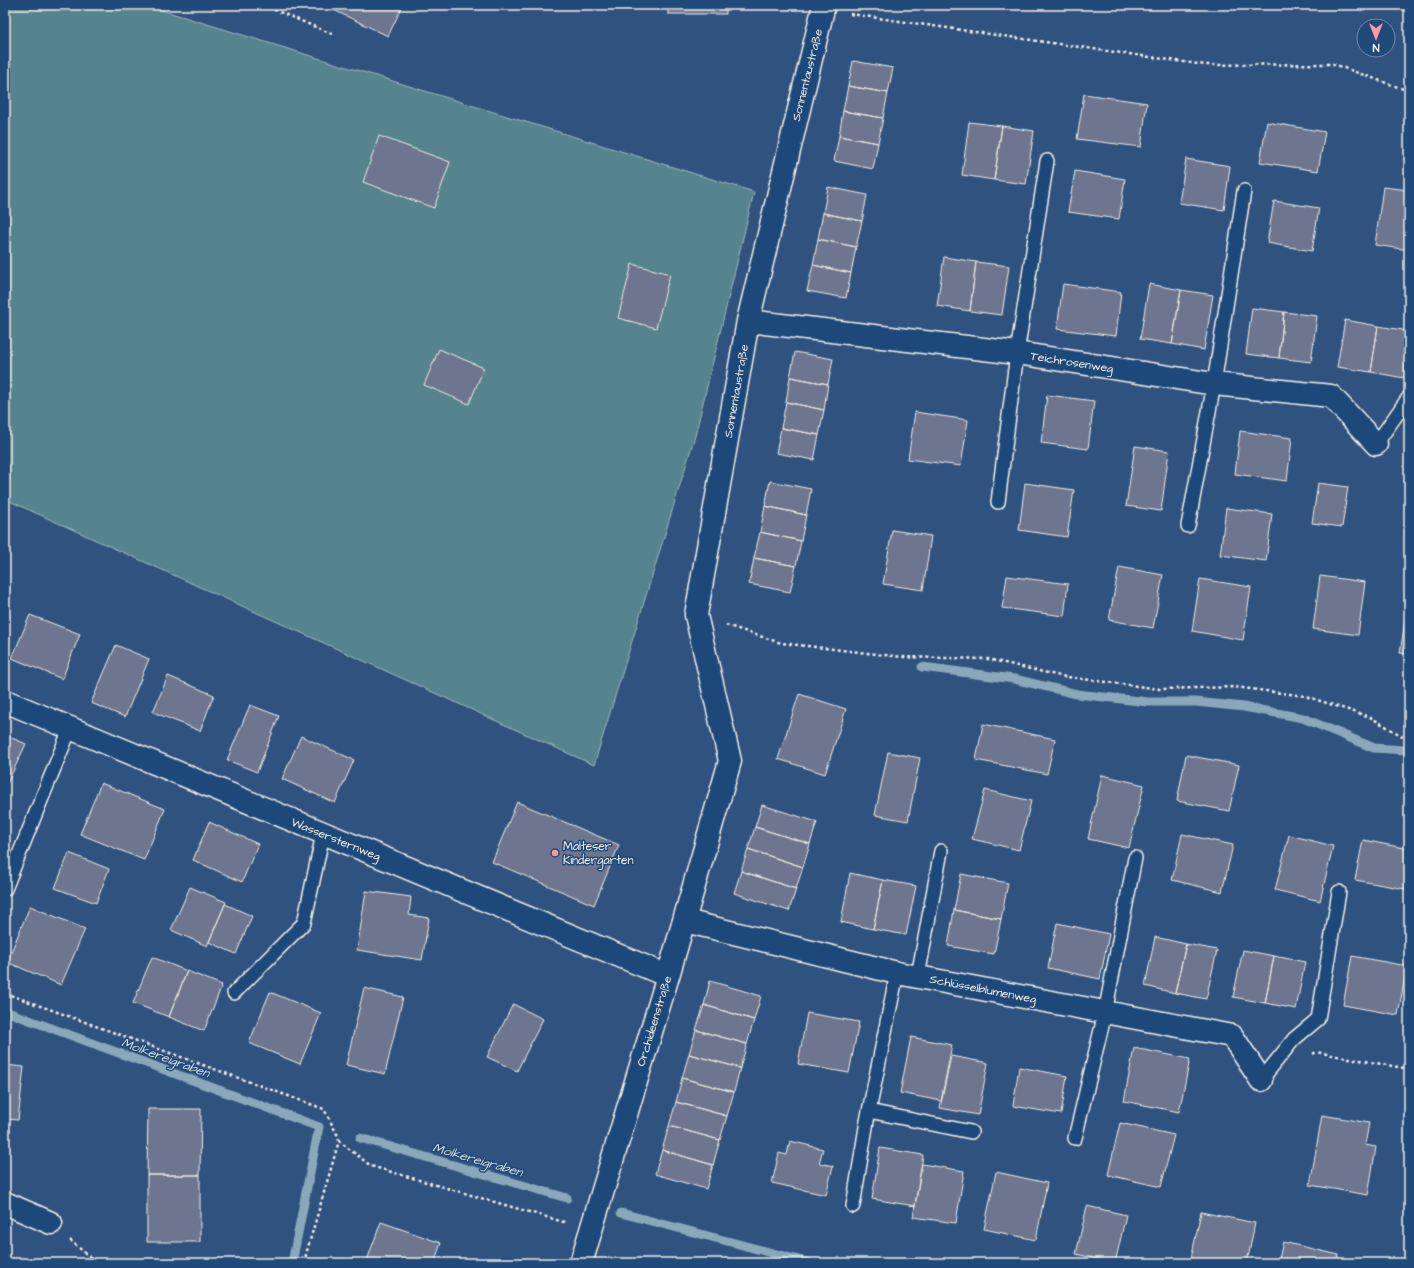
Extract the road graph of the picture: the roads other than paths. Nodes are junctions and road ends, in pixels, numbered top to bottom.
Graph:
1 (824, 8) edge
2 (1047, 161) dead end
3 (1244, 191) dead end
4 (748, 321) junction
5 (1017, 353) junction
6 (1214, 384) junction
7 (1409, 397) edge
8 (1376, 444) joint
9 (998, 502) dead end
10 (1188, 526) dead end
11 (5, 701) edge
12 (70, 729) junction
13 (726, 779) joint
14 (323, 834) junction
15 (941, 851) dead end
16 (1135, 858) dead end
17 (5, 889) edge
18 (1339, 892) dead end
19 (685, 921) junction
20 (897, 973) junction
21 (668, 976) junction
22 (918, 976) junction
23 (234, 993) dead end
24 (1105, 1013) junction
25 (1261, 1080) joint
26 (869, 1111) junction
27 (971, 1132) dead end
28 (1074, 1138) dead end
29 (5, 1203) edge
30 (853, 1206) dead end
31 (51, 1223) road end
32 (581, 1263) edge

1 - 4 street, Sonnentaustraße
2 - 5 lane
3 - 6 lane
4 - 5 street, Teichrosenweg
4 - 13 street, Sonnentaustraße
5 - 6 street, Teichrosenweg
5 - 9 lane
6 - 8 street, Teichrosenweg
6 - 10 lane
7 - 8 lane
11 - 12 street, Wassersternweg
12 - 14 street, Wassersternweg
12 - 17 lane
13 - 19 street, Orchideenstraße
14 - 21 street, Wassersternweg
14 - 23 lane
15 - 22 lane
16 - 24 lane
18 - 25 lane
19 - 20 street, Schlüsselblumenweg
19 - 21 street, Orchideenstraße
20 - 22 street, Schlüsselblumenweg
20 - 26 lane
21 - 32 street, Orchideenstraße
22 - 24 street, Schlüsselblumenweg
24 - 25 street, Schlüsselblumenweg
24 - 28 lane
26 - 27 lane
26 - 30 lane
29 - 31 street

